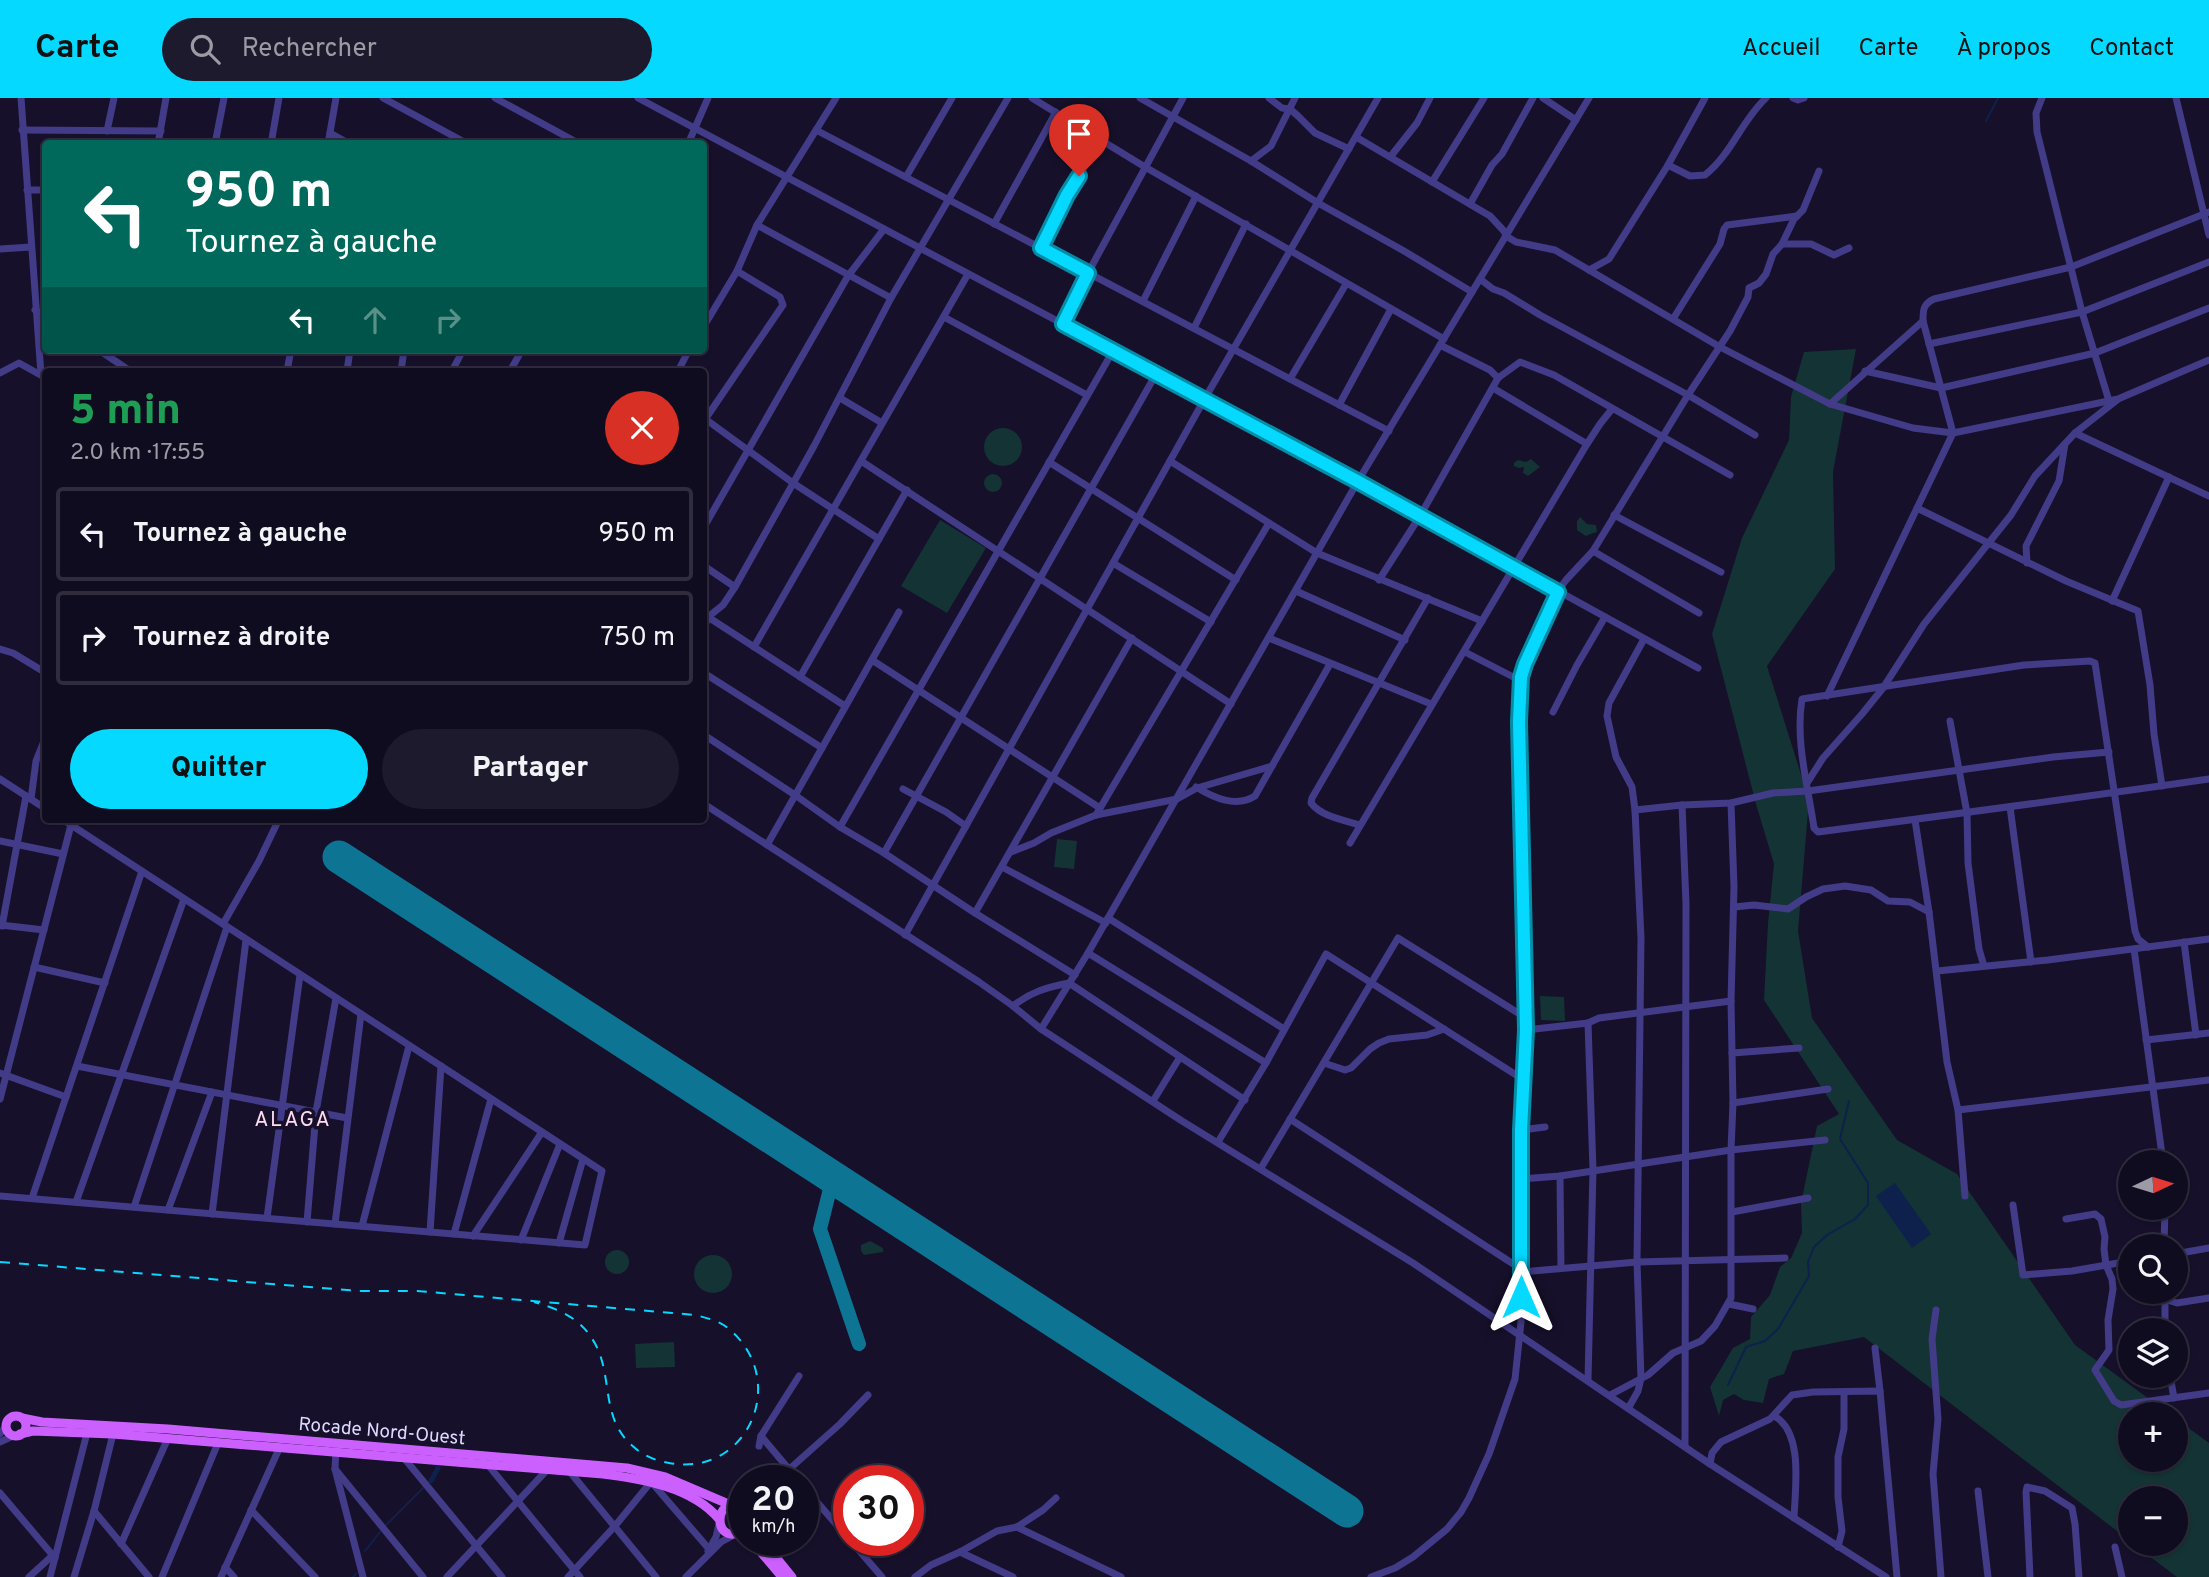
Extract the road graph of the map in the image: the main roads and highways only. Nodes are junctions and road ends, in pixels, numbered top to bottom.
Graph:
1 (22, 1418) junction
2 (7, 1428) edge
3 (336, 1448) junction
4 (728, 1502) edge
5 (728, 1508) edge
6 (719, 1521) junction
7 (728, 1532) edge
8 (764, 1556) edge
9 (775, 1556) edge
10 (782, 1577) edge
11 (792, 1577) edge

1 - 2 main road, Rocade Nord-Ouest
1 - 2 main road
1 - 3 main road, Rocade Nord-Ouest
2 - 3 main road, Rocade Nord-Ouest
3 - 4 main road, Rocade Nord-Ouest
3 - 6 main road, Rocade Nord-Ouest
5 - 6 main road
6 - 7 main road, Rocade Nord-Ouest
8 - 10 main road
9 - 11 main road

